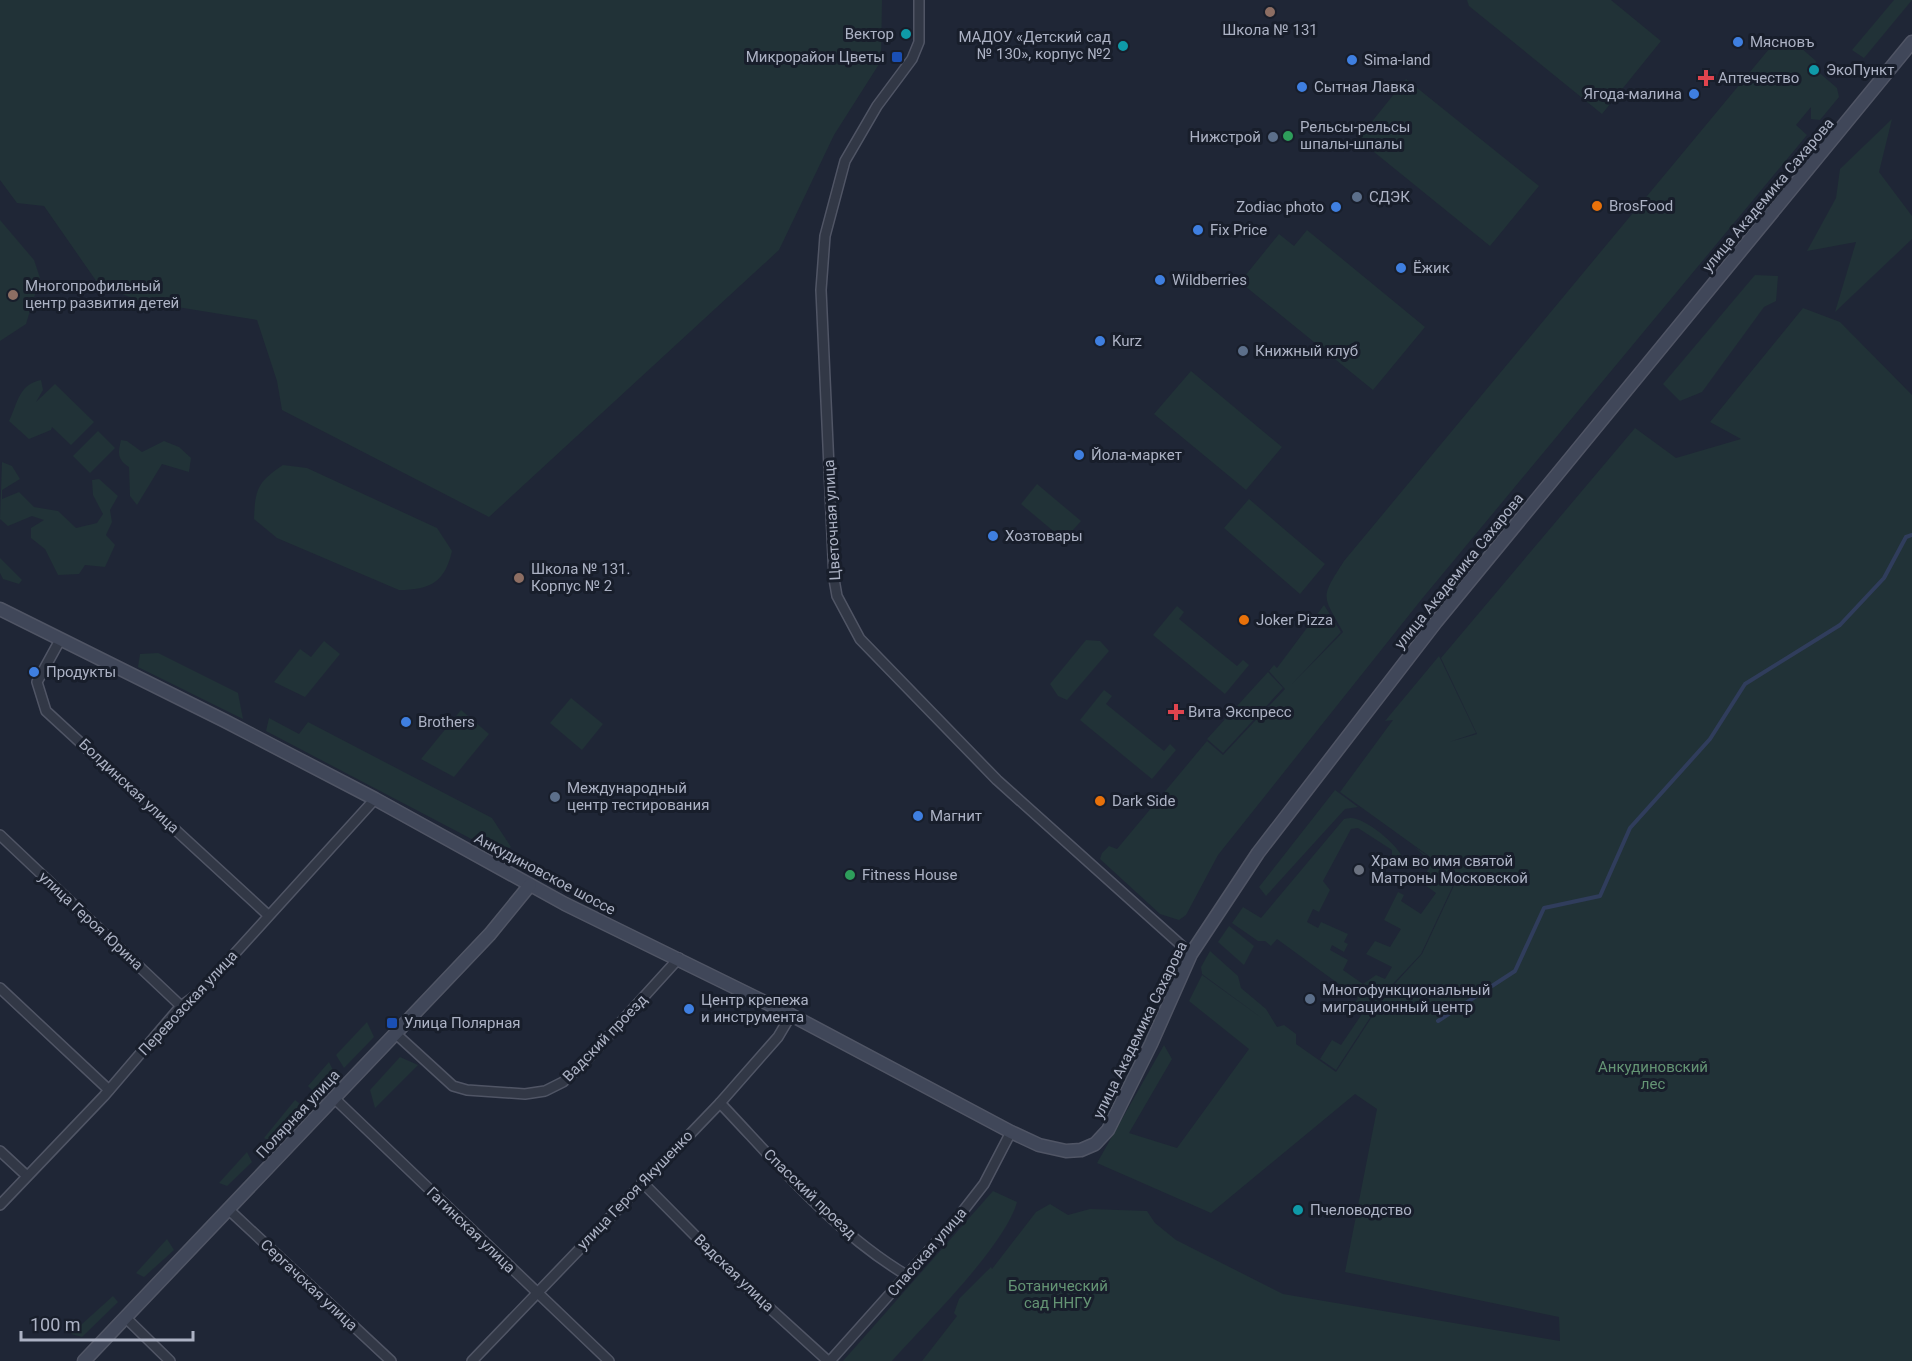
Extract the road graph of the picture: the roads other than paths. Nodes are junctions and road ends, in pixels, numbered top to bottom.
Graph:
1 (919, 0) edge
2 (1912, 42) edge
3 (0, 609) edge
4 (60, 640) junction
5 (375, 799) junction
6 (0, 835) edge
7 (530, 885) junction
8 (268, 915) junction
9 (1191, 954) junction
10 (679, 958) junction
11 (0, 988) edge
12 (181, 1006) junction
13 (791, 1015) junction
14 (395, 1033) junction
15 (109, 1090) junction
16 (334, 1098) junction
17 (720, 1103) junction
18 (1011, 1132) junction
19 (1081, 1150) joint
20 (0, 1151) edge
21 (27, 1176) junction
22 (642, 1182) junction
23 (0, 1204) edge
24 (228, 1209) junction
25 (908, 1275) junction
26 (536, 1293) junction
27 (126, 1318) junction
28 (84, 1361) edge
29 (170, 1361) edge
30 (391, 1361) edge
31 (472, 1361) edge
32 (609, 1361) edge
33 (829, 1361) edge

1 - 9 street, Цветочная улица
2 - 9 main road, улица Академика Сахарова
3 - 4 main road, Анкудиновское шоссе
4 - 5 main road, Анкудиновское шоссе
4 - 8 street, Болдинская улица
5 - 7 main road, Анкудиновское шоссе
5 - 8 street, Перевозская улица
6 - 12 street, улица Героя Юрина
7 - 10 main road, Анкудиновское шоссе
7 - 14 main road, Полярная улица
8 - 12 street, Перевозская улица
9 - 19 main road, улица Академика Сахарова
10 - 13 main road, Анкудиновское шоссе
10 - 14 street, Вадский проезд
11 - 15 street
12 - 15 street, Перевозская улица
13 - 17 street, улица Героя Якушенко
13 - 18 main road, Анкудиновское шоссе
14 - 16 main road, Полярная улица
15 - 21 street, Перевозская улица
16 - 24 main road, Полярная улица
16 - 26 street, Гагинская улица
17 - 22 street, улица Героя Якушенко
17 - 25 street, Спасский проезд
18 - 19 main road, Анкудиновское шоссе
18 - 25 street, Спасская улица
20 - 21 street
21 - 23 street, Перевозская улица
22 - 26 street, улица Героя Якушенко
22 - 33 street, Вадская улица
24 - 27 main road, Полярная улица
24 - 30 street, Сергачская улица
25 - 33 street, Спасская улица
26 - 31 street, улица Героя Якушенко
26 - 32 street, Гагинская улица
27 - 28 main road, Полярная улица
27 - 29 street

